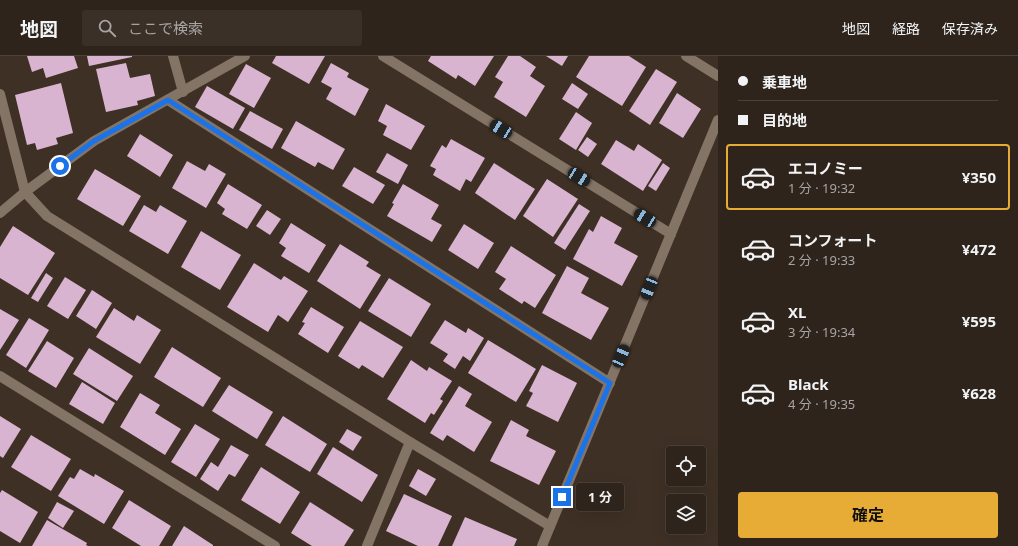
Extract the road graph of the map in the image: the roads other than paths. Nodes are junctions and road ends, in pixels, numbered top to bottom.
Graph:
1 (173, 56) edge
2 (245, 56) edge
3 (383, 56) edge
4 (686, 56) edge
5 (718, 76) edge
6 (183, 92) junction
7 (0, 94) edge
8 (168, 100) junction
9 (718, 120) edge
10 (25, 192) junction
11 (0, 212) edge
12 (671, 234) junction
13 (0, 376) edge
14 (610, 383) junction
15 (410, 442) junction
16 (550, 526) junction
17 (275, 546) edge
18 (367, 546) edge
19 (542, 546) edge

1 - 6 street
2 - 6 street
3 - 12 street
4 - 5 street
6 - 8 street
7 - 10 street
8 - 10 street
8 - 14 street
9 - 12 street
10 - 11 street
10 - 15 street
12 - 14 street
13 - 17 street
14 - 16 street
15 - 16 street
15 - 18 street
16 - 19 street

